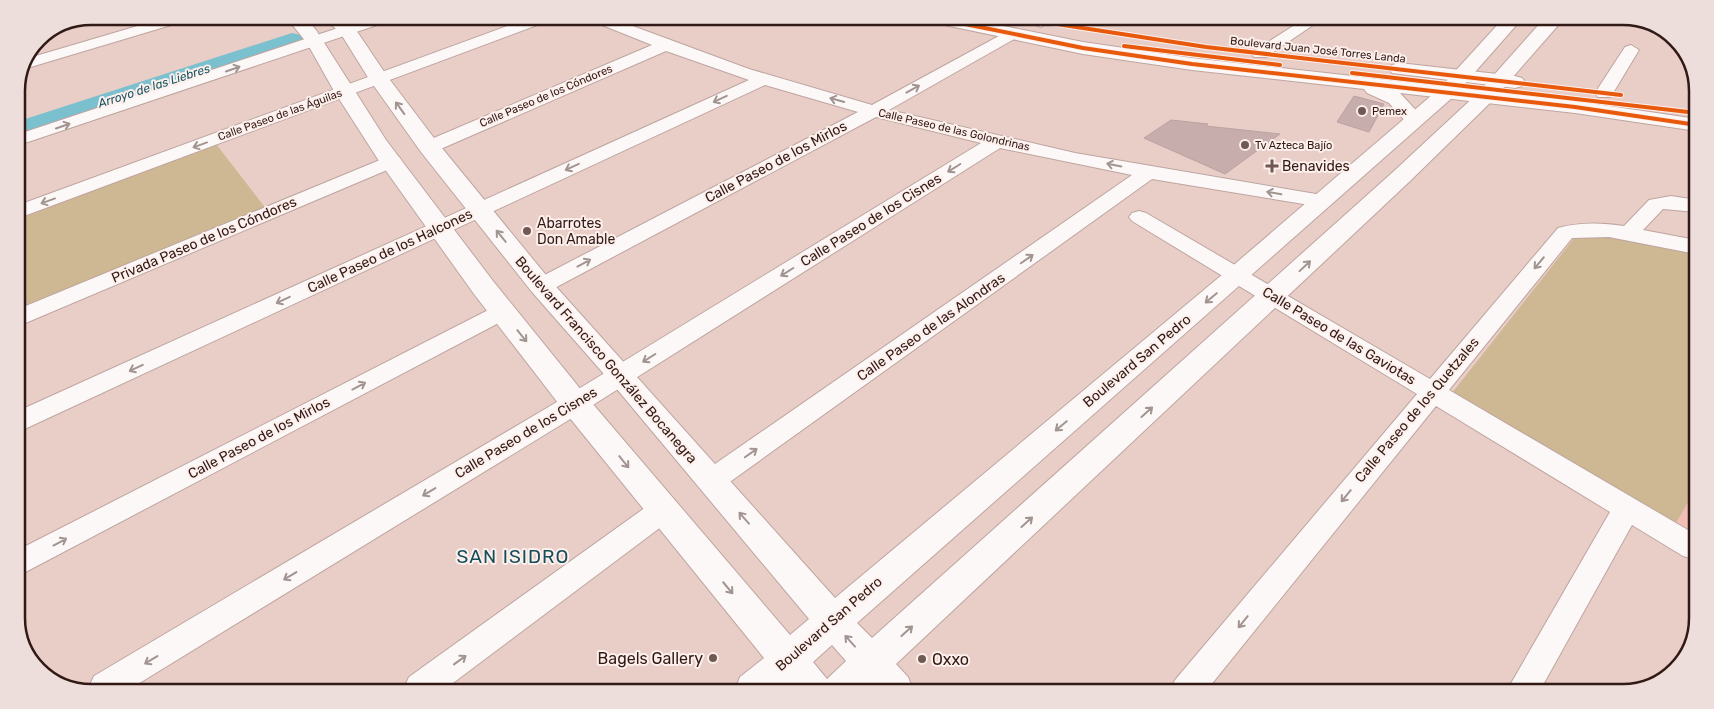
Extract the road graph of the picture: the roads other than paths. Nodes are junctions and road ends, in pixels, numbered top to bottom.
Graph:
1 (156, 25) edge
2 (323, 25) edge
3 (343, 25) edge
4 (524, 25) edge
5 (614, 25) edge
6 (966, 25) edge
7 (1072, 25) edge
8 (1304, 25) edge
9 (1508, 25) edge
10 (1549, 25) edge
11 (306, 29) edge
12 (1010, 35) junction
13 (664, 46) junction
14 (1632, 50) dead end
15 (1260, 54) junction
16 (32, 62) edge
17 (379, 79) junction
18 (764, 79) junction
19 (1343, 80) junction
20 (1454, 84) junction
21 (1491, 89) junction
22 (344, 92) junction
23 (1604, 93) junction
24 (1689, 105) edge
25 (874, 111) junction
26 (1414, 119) junction
27 (25, 122) edge
28 (1689, 124) edge
29 (25, 138) edge
30 (996, 142) junction
31 (429, 147) junction
32 (392, 161) junction
33 (1364, 162) junction
34 (1149, 172) junction
35 (1401, 177) junction
36 (1322, 202) junction
37 (1689, 205) edge
38 (480, 209) junction
39 (25, 210) edge
40 (1139, 217) dead end
41 (439, 228) junction
42 (1629, 234) junction
43 (1689, 246) edge
44 (1238, 275) junction
45 (541, 286) junction
46 (1273, 296) junction
47 (502, 311) junction
48 (25, 315) edge
49 (621, 375) junction
50 (1432, 392) junction
51 (576, 403) junction
52 (25, 419) edge
53 (711, 481) junction
54 (1627, 508) junction
55 (663, 510) junction
56 (1689, 545) edge
57 (25, 560) edge
58 (832, 620) junction
59 (787, 659) junction
60 (871, 664) junction
61 (110, 684) edge
62 (425, 684) edge
63 (760, 684) edge
64 (808, 684) edge
65 (848, 684) edge
66 (889, 684) edge
67 (1192, 684) edge
68 (1527, 684) edge

1 - 16 street
2 - 11 street
3 - 17 main road, Boulevard Francisco González Bocanegra
4 - 17 street, Calle Paseo de las Águilas
5 - 13 street, Calle Paseo de las Golondrinas
6 - 12 main road, Boulevard Juan José Torres Landa
7 - 15 main road, Boulevard Juan José Torres Landa
8 - 15 street
9 - 20 main road, Boulevard San Pedro
10 - 21 main road
11 - 22 main road
11 - 27 street
29 -> 11 street
12 - 19 main road, Boulevard Juan José Torres Landa
25 -> 12 street, Calle Paseo de los Mirlos
13 - 18 street, Calle Paseo de las Golondrinas
13 - 31 street, Calle Paseo de los Cóndores
14 - 23 street
15 - 20 main road, Boulevard Juan José Torres Landa
17 - 22 street, Calle Paseo de las Águilas
31 -> 17 main road, Boulevard Francisco González Bocanegra
25 -> 18 street, Calle Paseo de las Golondrinas
18 -> 38 street, Calle Paseo de los Halcones
19 - 20 main road, Boulevard Juan José Torres Landa
19 - 26 main road
20 - 21 main road, Boulevard Juan José Torres Landa
20 - 26 main road, Boulevard San Pedro
21 - 23 main road, Boulevard Juan José Torres Landa
21 - 28 main road, Boulevard Juan José Torres Landa
21 - 35 main road
22 - 32 main road
22 -> 39 street, Calle Paseo de las Águilas
23 - 24 main road, Boulevard Juan José Torres Landa
25 - 30 street, Calle Paseo de las Golondrinas
45 -> 25 street, Calle Paseo de los Mirlos
26 - 33 main road, Boulevard San Pedro
34 -> 30 street, Calle Paseo de las Golondrinas
30 -> 49 street, Calle Paseo de los Cisnes
31 - 38 main road, Boulevard Francisco González Bocanegra
32 - 41 main road
32 - 48 street, Privada Paseo de los Cóndores
33 - 35 main road
33 - 36 main road, Boulevard San Pedro
36 -> 34 street, Calle Paseo de las Golondrinas
53 -> 34 street, Calle Paseo de las Alondras
46 -> 35 main road
36 - 44 main road, Boulevard San Pedro
37 - 42 street
38 - 41 street, Calle Paseo de los Halcones
45 -> 38 main road, Boulevard Francisco González Bocanegra
40 - 44 street, Calle Paseo de las Gaviotas
41 - 47 main road
41 -> 52 street, Calle Paseo de los Halcones
42 - 43 street, Calle Paseo de los Quetzales
42 -> 50 street, Calle Paseo de los Quetzales
44 - 46 street, Calle Paseo de las Gaviotas
44 -> 58 main road, Boulevard San Pedro
45 - 49 main road, Boulevard Francisco González Bocanegra
46 - 50 street, Calle Paseo de las Gaviotas
60 -> 46 main road
47 -> 51 main road
57 -> 47 street, Calle Paseo de los Mirlos
49 - 51 street, Calle Paseo de los Cisnes
49 - 53 main road, Boulevard Francisco González Bocanegra
50 - 54 street, Calle Paseo de las Gaviotas
50 -> 67 street, Calle Paseo de los Quetzales
51 -> 55 main road
51 -> 61 street, Calle Paseo de los Cisnes
58 -> 53 main road, Boulevard Francisco González Bocanegra
54 - 56 street, Calle Paseo de las Gaviotas
54 - 68 street
55 -> 59 main road
62 -> 55 street
58 - 59 main road, Boulevard San Pedro
60 -> 58 main road, Boulevard Francisco González Bocanegra
59 - 63 main road, Boulevard San Pedro
59 - 64 main road
60 - 65 main road
60 - 66 main road, Boulevard Francisco González Bocanegra

